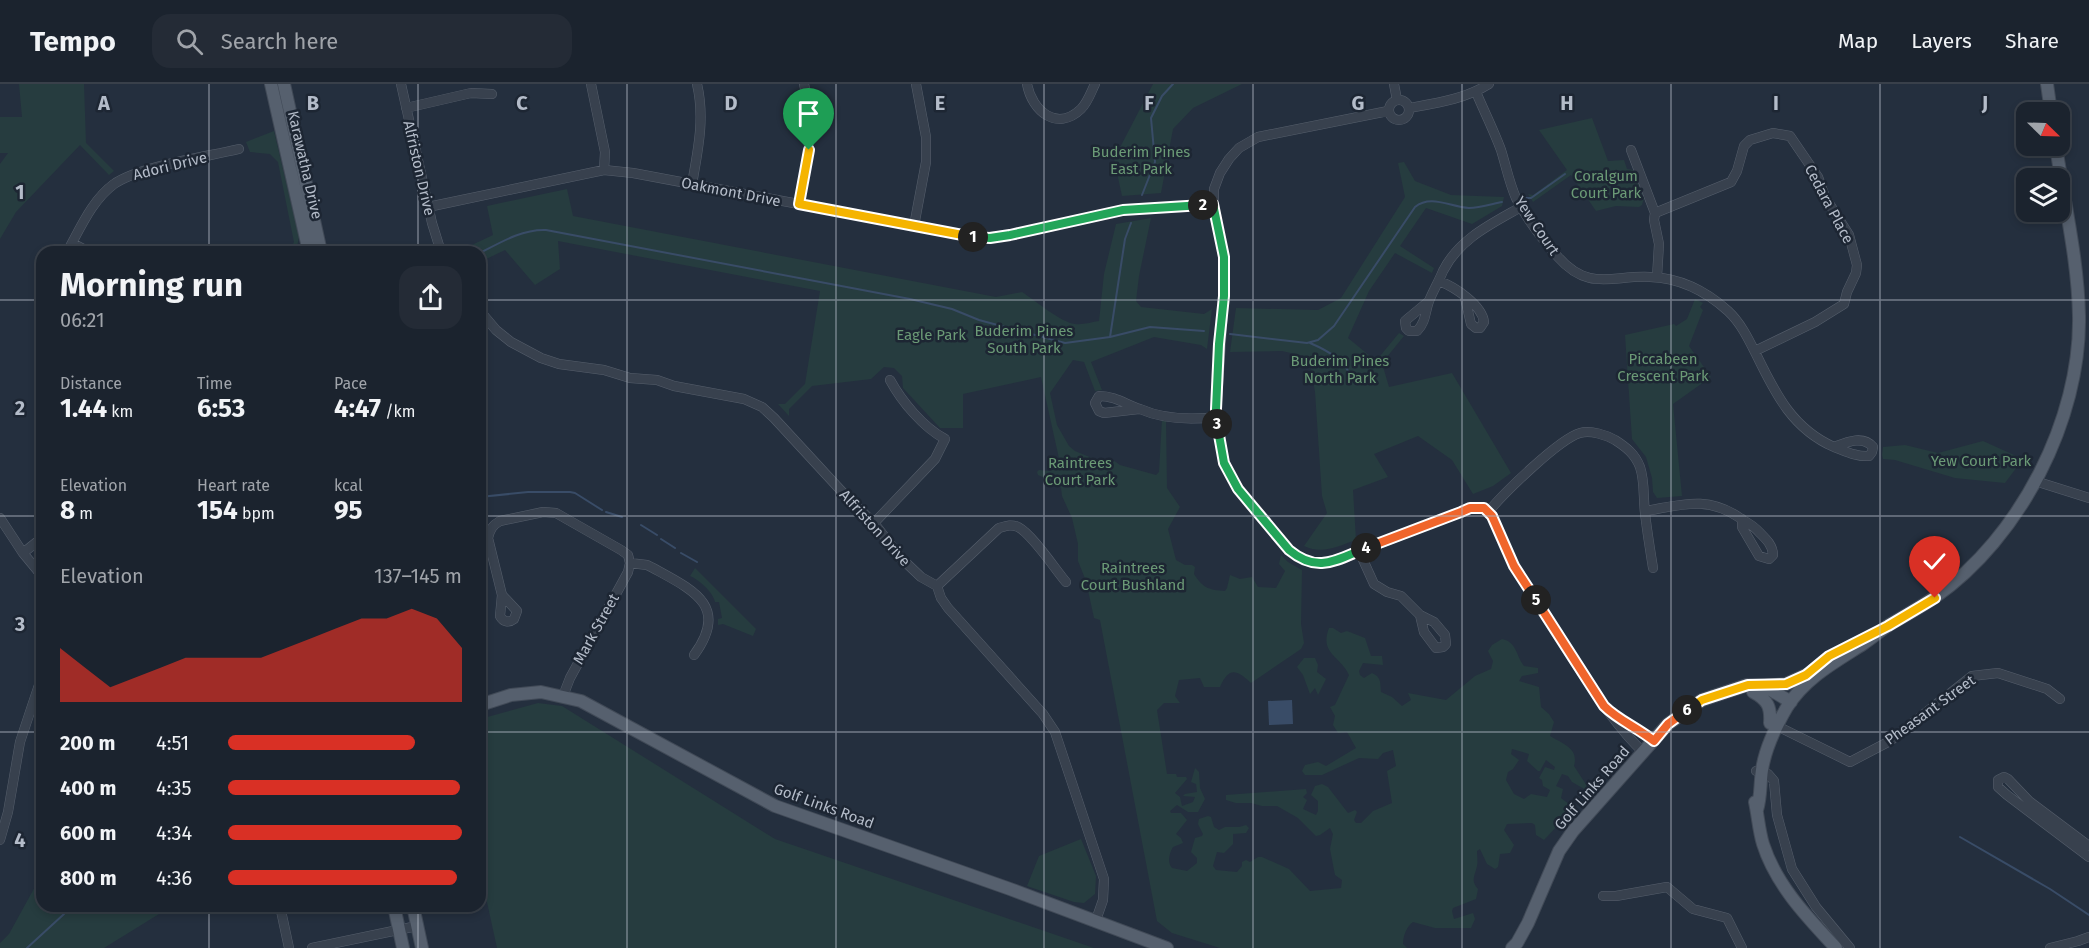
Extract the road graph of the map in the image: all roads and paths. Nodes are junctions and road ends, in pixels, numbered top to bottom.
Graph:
1 (271, 84) edge
2 (284, 84) edge
3 (402, 84) edge
4 (591, 84) edge
5 (697, 84) edge
6 (804, 84) edge
7 (916, 84) edge
8 (1028, 84) edge
9 (1095, 84) edge
10 (1394, 84) edge
11 (1489, 84) edge
12 (2047, 84) edge
13 (1476, 92) junction
14 (492, 94) dead end
15 (1397, 100) junction
16 (2050, 102) edge
17 (406, 108) junction
18 (1409, 108) junction
19 (1389, 111) junction
20 (239, 149) dead end
21 (1631, 150) dead end
22 (2058, 156) edge
23 (604, 170) junction
24 (692, 184) junction
25 (799, 204) junction
26 (1213, 204) junction
27 (428, 207) junction
28 (1521, 207) junction
29 (1655, 213) junction
30 (914, 226) junction
31 (72, 243) junction
32 (70, 246) edge
33 (77, 246) edge
34 (308, 246) edge
35 (320, 246) edge
36 (439, 246) edge
37 (1657, 277) junction
38 (1439, 281) junction
39 (1465, 298) dead end
40 (1429, 301) dead end
41 (486, 318) edge
42 (1755, 351) junction
43 (890, 380) dead end
44 (1139, 409) dead end
45 (1216, 417) junction
46 (1834, 447) dead end
47 (2035, 481) junction
48 (2089, 498) edge
49 (1489, 511) junction
50 (1645, 511) junction
51 (0, 518) edge
52 (1742, 519) dead end
53 (874, 523) junction
54 (36, 543) edge
55 (1359, 551) junction
56 (23, 553) junction
57 (630, 563) junction
58 (1653, 568) dead end
59 (36, 569) edge
60 (1066, 582) dead end
61 (937, 586) junction
62 (502, 595) dead end
63 (1420, 615) dead end
64 (1888, 626) junction
65 (694, 655) dead end
66 (1806, 675) junction
67 (1759, 689) junction
68 (36, 694) edge
69 (563, 696) junction
70 (2061, 699) dead end
71 (1786, 702) junction
72 (486, 703) edge
73 (1614, 716) junction
74 (1774, 724) junction
75 (1654, 741) junction
76 (1643, 752) junction
77 (1759, 771) junction
78 (0, 840) edge
79 (2089, 846) edge
80 (2089, 857) edge
81 (1604, 896) dead end
82 (281, 912) edge
83 (395, 912) edge
84 (414, 912) edge
85 (1096, 920) junction
86 (417, 926) junction
87 (399, 930) junction
88 (2089, 937) edge
89 (289, 948) edge
90 (312, 948) edge
91 (403, 948) edge
92 (422, 948) edge
93 (1167, 948) edge
94 (1512, 948) edge
95 (1742, 948) edge
96 (1836, 948) edge
97 (1850, 948) edge
98 (2050, 948) edge

1 - 34 main road, Karawatha Drive
2 - 35 main road, Karawatha Drive
3 - 17 street, Alfriston Drive
4 - 23 street
5 - 24 street
6 - 25 street
7 - 30 street
8 - 9 street
10 - 15 street
11 - 13 street
12 - 16 main road
13 - 18 street
13 - 28 street, Yew Court
14 - 17 street
15 - 18 street
15 - 19 street
17 - 27 street, Alfriston Drive
18 - 19 street
19 - 26 street
20 - 31 street, Adori Drive
21 - 29 street
22 - 47 main road
23 - 24 street, Oakmont Drive
23 - 27 street, Oakmont Drive
24 - 25 street, Oakmont Drive
25 - 30 street, Oakmont Drive
26 - 30 street, Oakmont Drive
26 - 45 street
27 - 36 street, Alfriston Drive
28 - 37 street, Yew Court
28 - 38 street
29 - 37 street
29 - 42 street, Cedara Place
31 - 32 street, Adori Drive
31 - 33 street
37 - 42 street, Yew Court
38 - 39 street
38 - 40 street
41 - 53 street, Alfriston Drive
42 - 46 street, Yew Court
43 - 53 street
44 - 45 street
45 - 55 street
47 - 48 street
47 - 64 main road
49 - 50 street
49 - 55 street
49 - 73 street
50 - 52 street
50 - 58 street
51 - 56 street
53 - 61 street, Alfriston Drive
54 - 56 street
55 - 63 street
56 - 59 street
57 - 62 street
57 - 65 street
57 - 69 street, Mark Street
60 - 61 street
61 - 85 street, Alfriston Drive
64 - 66 main road
64 - 71 main road
66 - 67 main road, Golf Links Road
66 - 71 main road
67 - 71 main road
67 - 74 main road
67 - 75 main road, Golf Links Road
68 - 78 street
69 - 72 main road, Golf Links Road
69 - 85 main road, Golf Links Road
70 - 74 street, Pheasant Street
71 - 74 main road
73 - 75 street
73 - 76 street
74 - 77 main road
75 - 76 main road, Golf Links Road
76 - 94 main road, Golf Links Road
77 - 96 main road
77 - 97 street
79 - 80 street
81 - 95 street
82 - 89 street
83 - 87 main road
84 - 86 main road
85 - 93 main road, Golf Links Road
86 - 87 street
86 - 92 main road
87 - 90 street
87 - 91 main road
88 - 98 street

